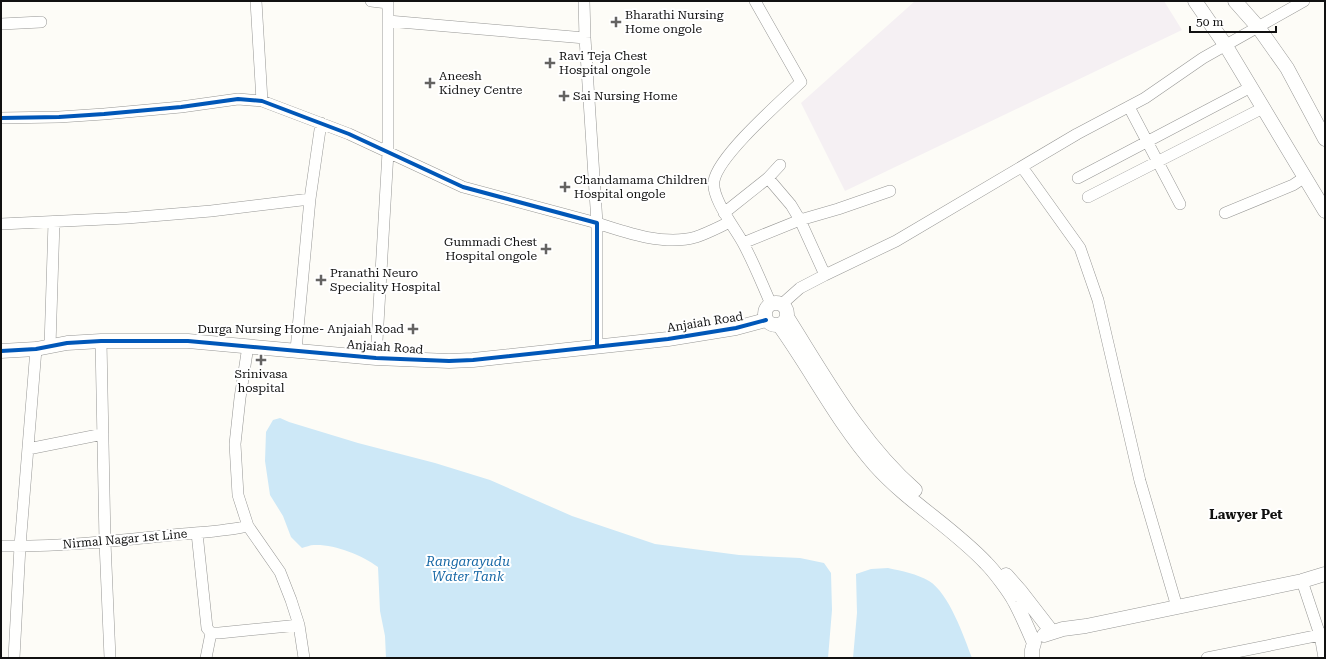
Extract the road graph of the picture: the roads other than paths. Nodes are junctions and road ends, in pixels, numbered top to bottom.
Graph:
1 (256, 1) edge
2 (371, 1) edge
3 (584, 1) edge
4 (755, 1) edge
5 (1194, 1) edge
6 (1235, 1) edge
7 (1304, 1) edge
8 (388, 2) edge
9 (388, 21) junction
10 (41, 22) dead end
11 (1, 24) edge
12 (1258, 27) junction
13 (584, 38) junction
14 (1226, 46) junction
15 (1251, 87) junction
16 (262, 101) junction
17 (1129, 107) junction
18 (1263, 108) junction
19 (1, 118) edge
20 (321, 123) junction
21 (1325, 139) edge
22 (1148, 141) junction
23 (388, 152) junction
24 (1158, 161) junction
25 (780, 165) dead end
26 (1022, 167) junction
27 (1305, 177) junction
28 (768, 178) junction
29 (1078, 178) dead end
30 (890, 191) dead end
31 (1088, 197) dead end
32 (310, 199) junction
33 (1180, 204) dead end
34 (1325, 211) edge
35 (1225, 213) dead end
36 (727, 218) junction
37 (800, 220) junction
38 (54, 222) junction
39 (597, 223) junction
40 (1, 224) edge
41 (743, 243) junction
42 (825, 275) junction
43 (780, 313) junction
44 (101, 341) junction
45 (50, 346) junction
46 (248, 346) junction
47 (597, 346) junction
48 (36, 349) junction
49 (296, 350) junction
50 (1, 351) edge
51 (376, 358) junction
52 (103, 434) junction
53 (28, 449) junction
54 (248, 526) junction
55 (197, 533) junction
56 (105, 542) junction
57 (1, 546) edge
58 (20, 546) junction
59 (1325, 574) edge
60 (1302, 580) junction
61 (1177, 607) junction
62 (299, 625) junction
63 (1052, 632) junction
64 (211, 633) junction
65 (1322, 635) edge
66 (1034, 643) junction
67 (14, 658) edge
68 (110, 658) edge
69 (206, 658) edge
70 (304, 658) edge
71 (1032, 658) edge
72 (1207, 658) edge
73 (1324, 658) edge

1 - 16 street
2 - 8 street
3 - 13 street
4 - 36 street
5 - 14 street
6 - 12 street
7 - 12 street
8 - 9 street
9 - 13 street
9 - 23 street
10 - 11 street
12 - 14 street
12 - 21 street
13 - 39 street
14 - 15 street
14 - 17 street
15 - 18 street
15 - 22 street
16 - 19 street
16 - 20 street
17 - 22 street
17 - 26 street
18 - 24 street
18 - 27 street
20 - 23 street
20 - 32 street
22 - 24 street
22 - 29 street
23 - 39 street
23 - 51 street
24 - 31 street
24 - 33 street
25 - 28 street
26 - 42 street
26 - 61 street
27 - 34 street
27 - 35 street
28 - 36 street
28 - 37 street
30 - 37 street
32 - 38 street
32 - 49 street
36 - 39 street
36 - 41 street
37 - 41 street
37 - 42 street
38 - 40 street
38 - 45 street
39 - 47 street
41 - 43 street
42 - 43 street
43 - 47 street, Anjaiah Road
43 - 63 street
43 - 66 street
44 - 45 street, Anjaiah Road
44 - 46 street, Anjaiah Road
44 - 52 street
45 - 48 street, Anjaiah Road
46 - 49 street, Anjaiah Road
46 - 54 street
47 - 51 street, Anjaiah Road
48 - 50 street, Anjaiah Road
48 - 53 street
49 - 51 street, Anjaiah Road
52 - 53 street
52 - 56 street
53 - 58 street
54 - 55 street, Nirmal Nagar 1st Line
54 - 62 street
55 - 56 street, Nirmal Nagar 1st Line
55 - 64 street
56 - 58 street, Nirmal Nagar 1st Line
56 - 68 street
57 - 58 street, Nirmal Nagar 1st Line
58 - 67 street
59 - 60 street
60 - 61 street
60 - 65 street
61 - 63 street
62 - 64 street
62 - 70 street
63 - 66 street
64 - 69 street
65 - 72 street
65 - 73 street
66 - 71 street

